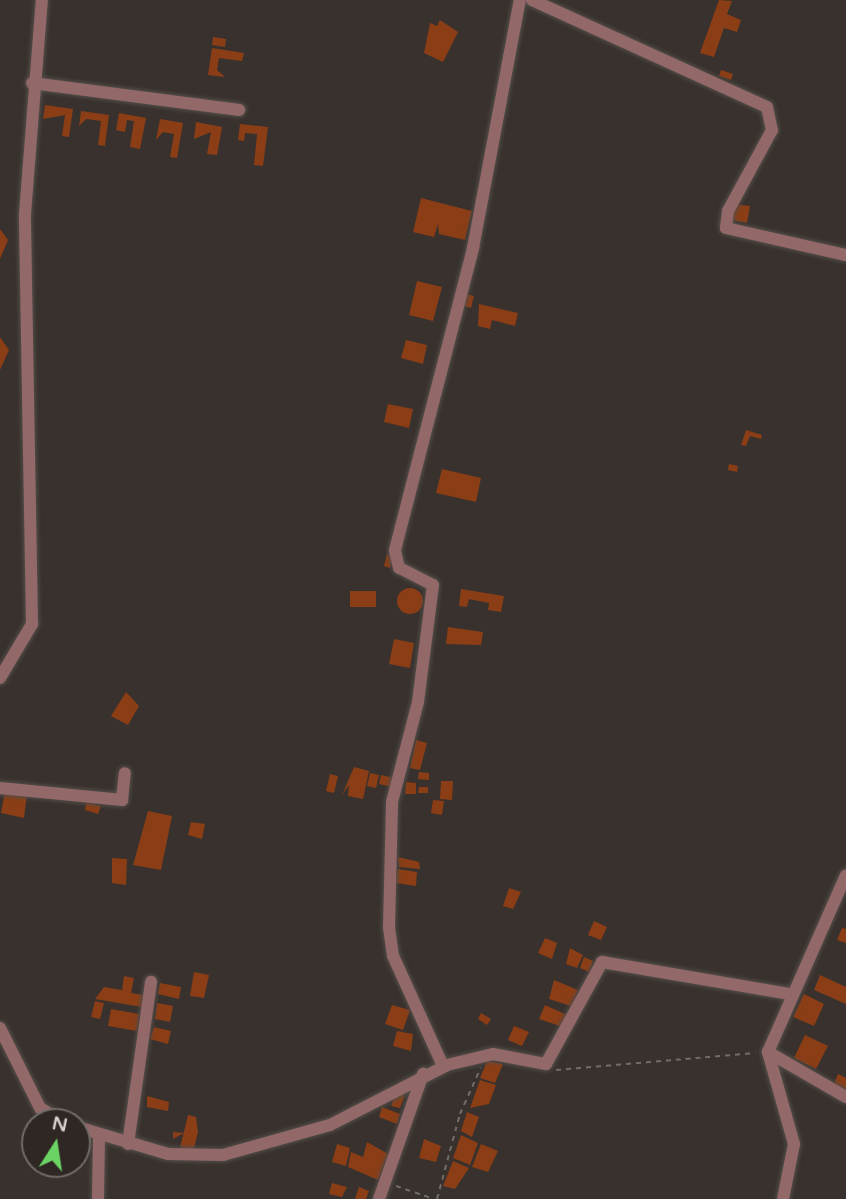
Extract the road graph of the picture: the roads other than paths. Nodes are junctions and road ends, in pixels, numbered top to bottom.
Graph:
1 (42, 0) edge
2 (520, 0) edge
3 (539, 2) edge
4 (32, 83) junction
5 (239, 110) dead end
6 (846, 255) edge
7 (0, 678) edge
8 (125, 773) dead end
9 (0, 788) edge
10 (846, 875) edge
11 (151, 982) dead end
12 (790, 994) junction
13 (0, 1028) edge
14 (768, 1052) junction
15 (443, 1066) junction
16 (423, 1074) junction
17 (846, 1097) edge
18 (40, 1108) edge
19 (91, 1132) edge
20 (99, 1135) junction
21 (128, 1144) junction
22 (98, 1199) edge
23 (379, 1199) edge
24 (783, 1199) edge

1 - 4 street
2 - 15 street
3 - 6 street
4 - 5 street
4 - 7 street
8 - 9 street
10 - 12 street
11 - 21 street
12 - 14 street
12 - 15 street
13 - 18 street
14 - 17 street
14 - 24 street
15 - 16 street
16 - 21 street
16 - 23 street
19 - 20 street
20 - 21 street
20 - 22 street

